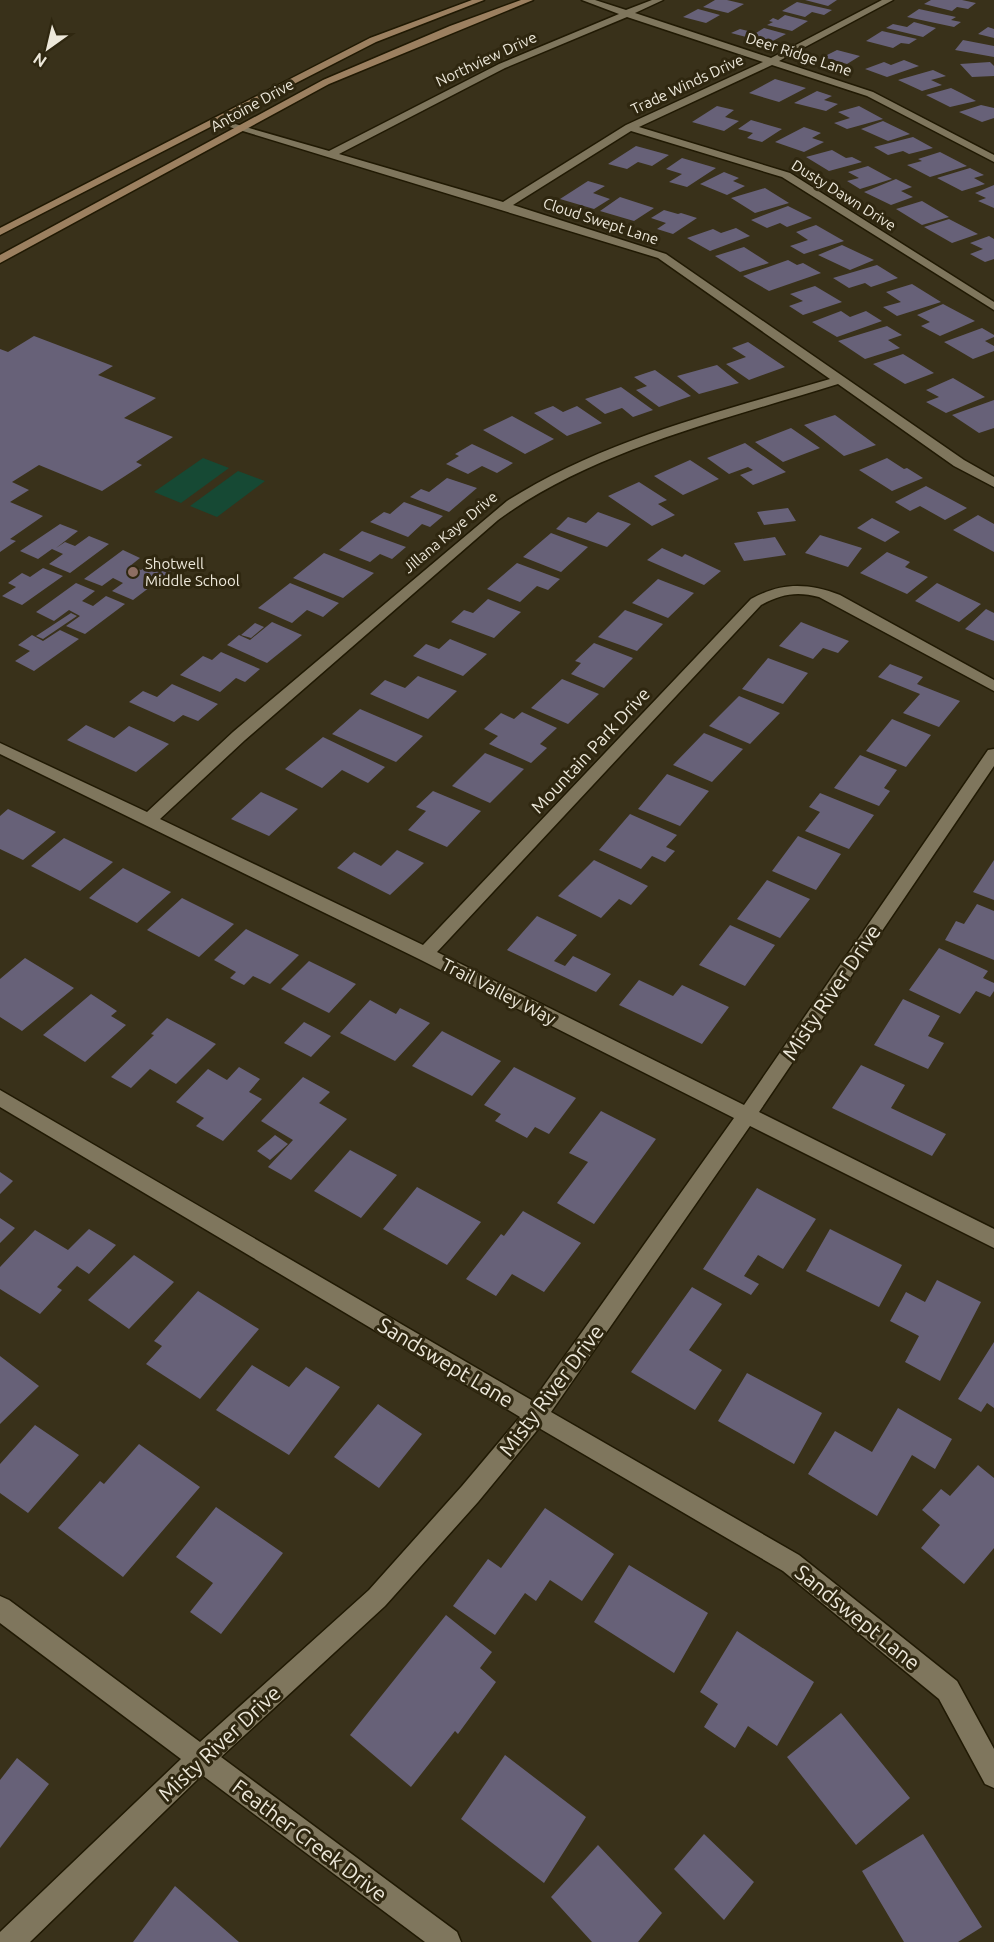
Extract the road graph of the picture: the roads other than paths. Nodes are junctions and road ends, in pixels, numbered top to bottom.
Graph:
1 (480, 0) edge
2 (529, 0) edge
3 (586, 0) edge
4 (659, 0) edge
5 (889, 0) edge
6 (627, 14) junction
7 (772, 61) junction
8 (215, 120) junction
9 (630, 127) junction
10 (242, 128) junction
11 (329, 155) junction
12 (994, 159) edge
13 (504, 206) junction
14 (0, 232) edge
15 (0, 260) edge
16 (994, 307) edge
17 (838, 380) junction
18 (994, 483) edge
19 (994, 686) edge
20 (0, 748) edge
21 (994, 754) edge
22 (149, 820) junction
23 (425, 954) junction
24 (0, 1098) edge
25 (747, 1116) junction
26 (994, 1239) edge
27 (536, 1415) junction
28 (0, 1608) edge
29 (201, 1758) junction
30 (994, 1775) edge
31 (10, 1942) edge
32 (447, 1942) edge

1 - 8 main road, Antoine Drive
2 - 10 main road, Antoine Drive
3 - 6 street, Deer Ridge Lane
4 - 6 street, Northview Drive
5 - 7 street, Trade Winds Drive
6 - 7 street, Deer Ridge Lane
6 - 11 street, Northview Drive
7 - 9 street, Trade Winds Drive
7 - 12 street, Deer Ridge Lane
8 - 10 street, Cloud Swept Lane
8 - 14 main road, Antoine Drive
9 - 13 street, Trade Winds Drive
9 - 16 street, Dusty Dawn Drive
10 - 11 street, Cloud Swept Lane
10 - 15 main road, Antoine Drive
11 - 13 street, Cloud Swept Lane
13 - 17 street, Cloud Swept Lane
17 - 18 street, Cloud Swept Lane
17 - 22 street, Jillana Kaye Drive
19 - 23 street, Mountain Park Drive
20 - 22 street, Trail Valley Way
21 - 25 street, Misty River Drive
22 - 23 street, Trail Valley Way
23 - 25 street, Trail Valley Way
24 - 27 street, Sandswept Lane
25 - 26 street, Trail Valley Way
25 - 27 street, Misty River Drive
27 - 29 street, Misty River Drive
27 - 30 street, Sandswept Lane
28 - 29 street, Feather Creek Drive
29 - 31 street, Misty River Drive
29 - 32 street, Feather Creek Drive

